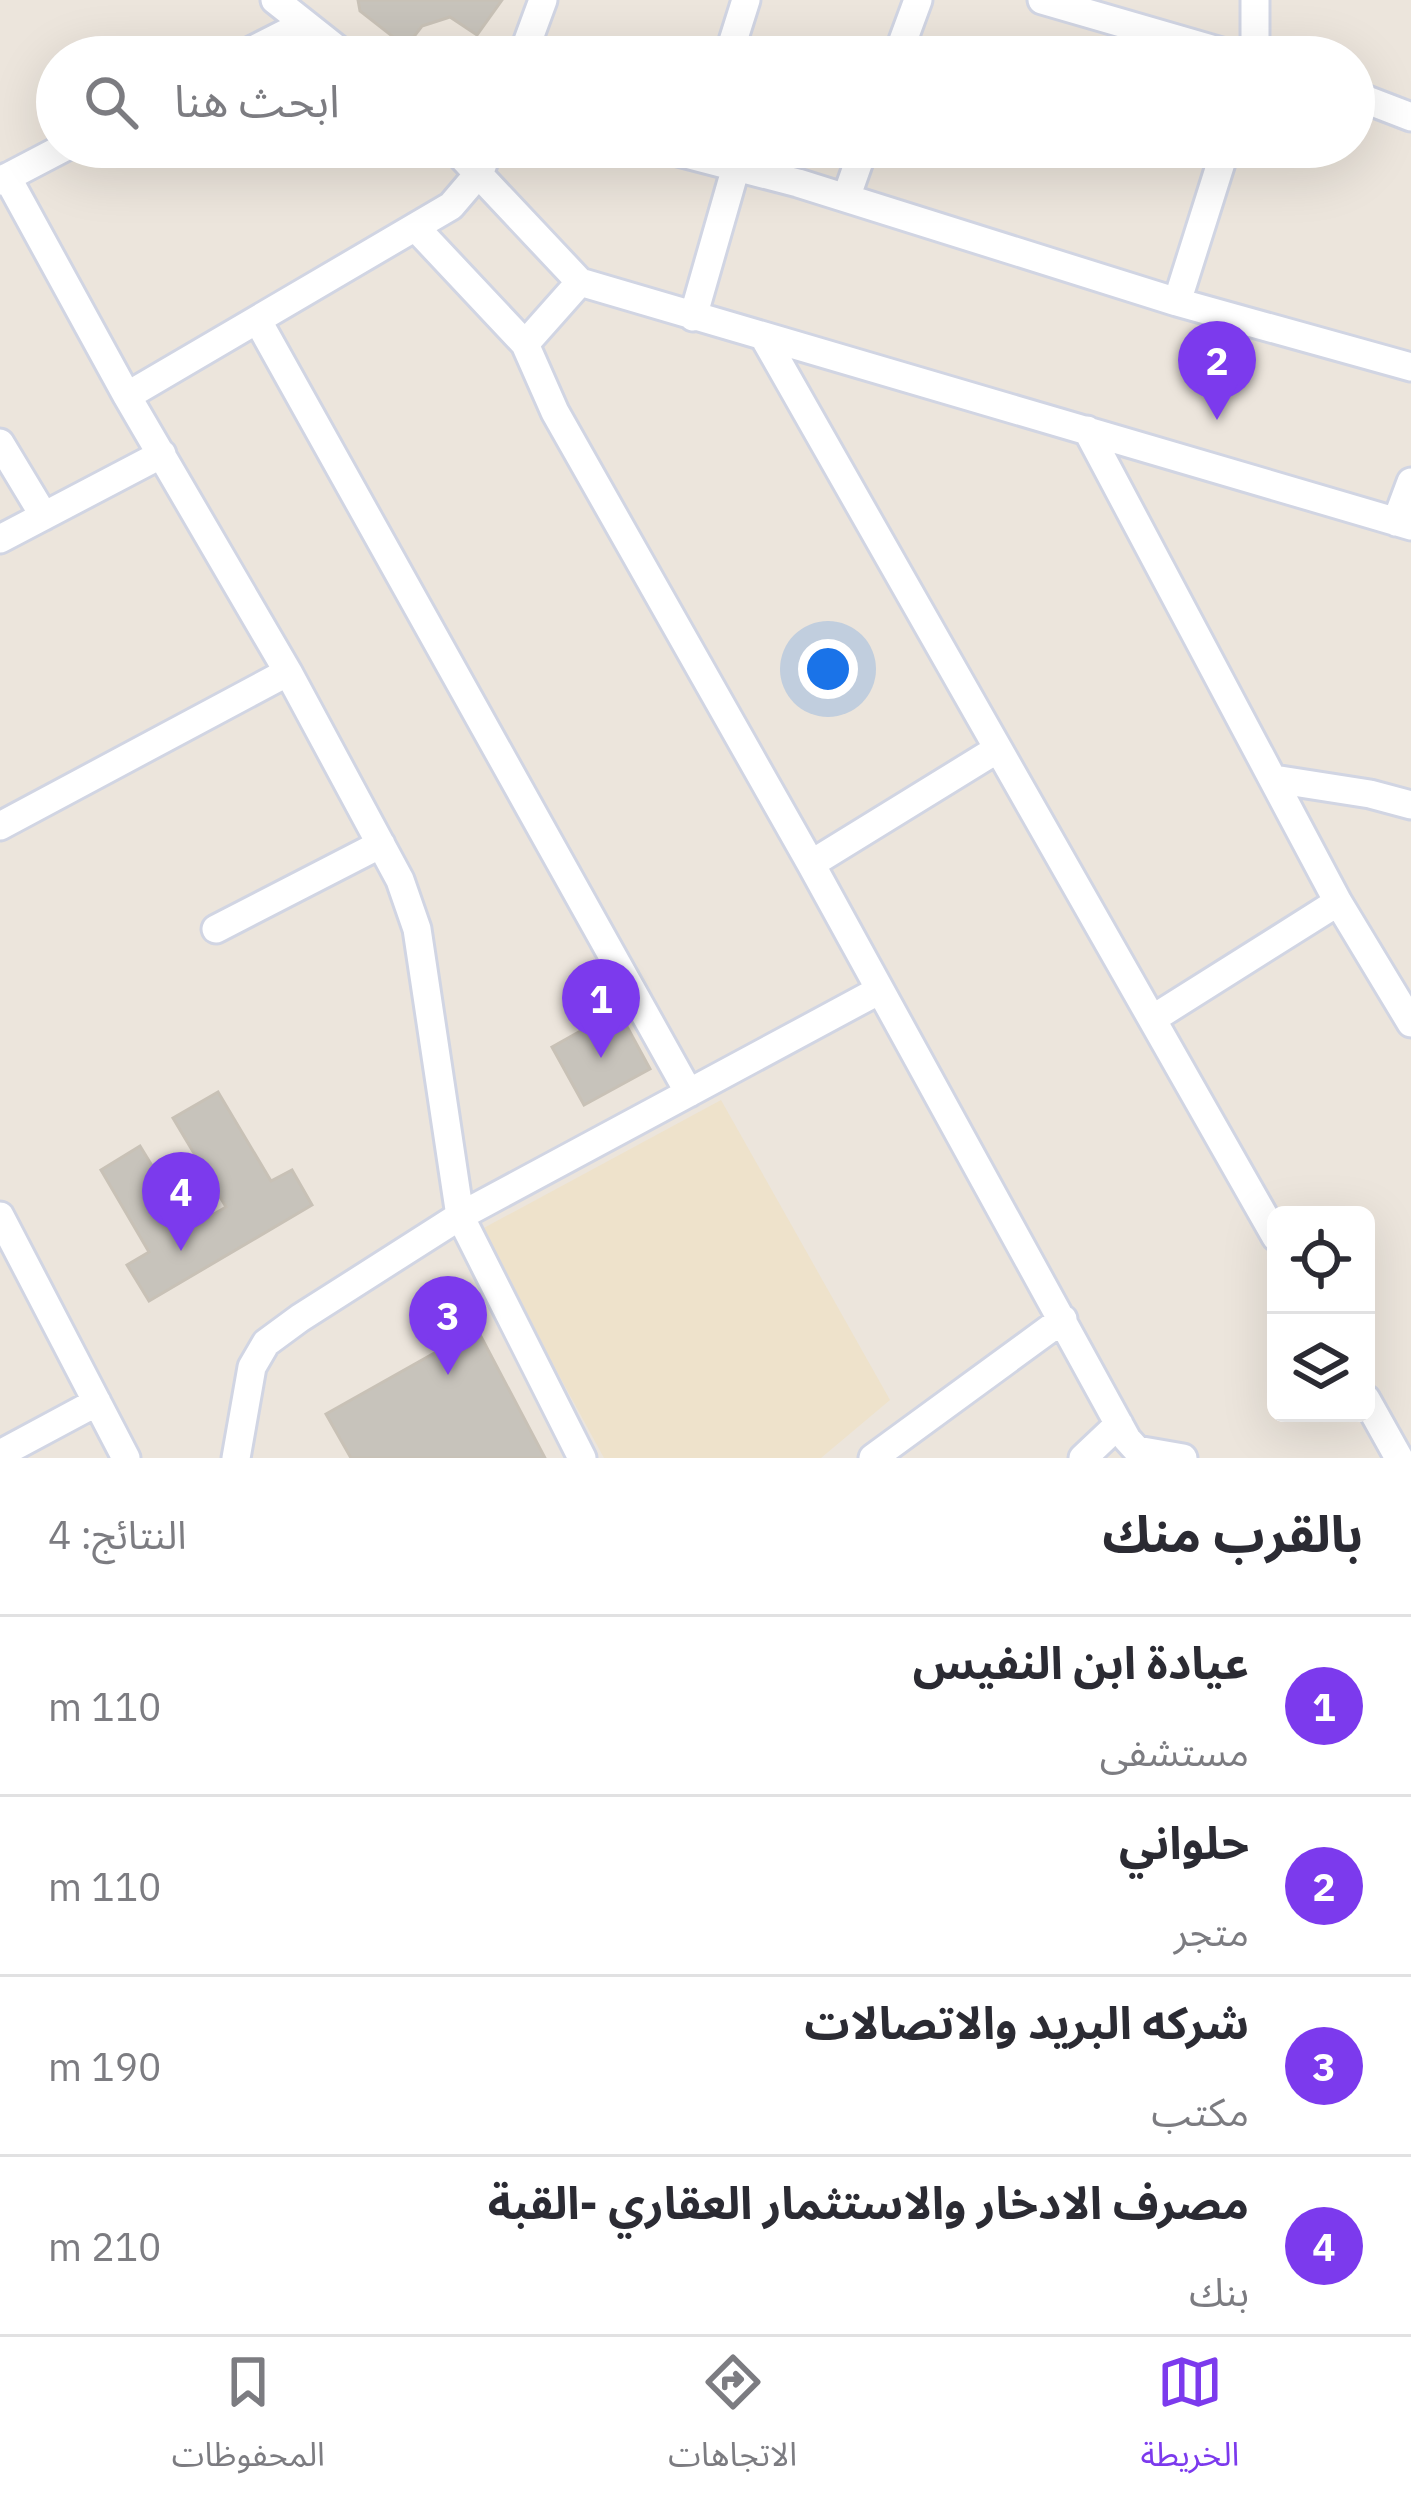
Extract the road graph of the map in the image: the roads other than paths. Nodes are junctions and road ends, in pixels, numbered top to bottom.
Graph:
1 (275, 0) edge
2 (543, 0) edge
3 (746, 0) edge
4 (918, 0) edge
5 (1042, 0) edge
6 (1255, 0) edge
7 (302, 25) junction
8 (280, 36) edge
9 (317, 36) edge
10 (530, 36) edge
11 (735, 36) edge
12 (905, 36) edge
13 (1166, 36) edge
14 (1255, 36) edge
15 (1375, 103) edge
16 (1411, 118) edge
17 (36, 162) edge
18 (479, 168) edge
19 (491, 168) edge
20 (736, 168) edge
21 (740, 168) edge
22 (857, 168) edge
23 (1219, 168) edge
24 (3, 179) edge
25 (846, 198) junction
26 (417, 229) junction
27 (580, 282) junction
28 (1177, 302) junction
29 (693, 317) junction
30 (258, 321) junction
31 (766, 339) junction
32 (525, 344) junction
33 (1411, 368) edge
34 (127, 396) junction
35 (1088, 430) junction
36 (0, 443) edge
37 (161, 454) junction
38 (1411, 482) edge
39 (44, 516) junction
40 (1404, 524) edge
41 (0, 539) edge
42 (288, 672) junction
43 (997, 750) junction
44 (1274, 778) junction
45 (1411, 805) edge
46 (0, 826) edge
47 (381, 844) junction
48 (811, 864) junction
49 (1338, 902) junction
50 (216, 929) dead end
51 (878, 991) junction
52 (1154, 1018) junction
53 (1411, 1023) edge
54 (689, 1093) junction
55 (0, 1216) edge
56 (460, 1216) junction
57 (1267, 1221) edge
58 (1063, 1319) junction
59 (97, 1402) junction
60 (1375, 1415) edge
61 (1119, 1424) junction
62 (0, 1454) edge
63 (126, 1458) edge
64 (236, 1458) edge
65 (581, 1458) edge
66 (873, 1458) edge
67 (1083, 1458) edge
68 (1183, 1458) edge
69 (1399, 1458) edge

1 - 7 street
2 - 10 street
3 - 11 street
4 - 12 street
5 - 13 street
6 - 14 street
7 - 8 street
7 - 9 street
15 - 16 street
17 - 24 street
18 - 26 street
19 - 27 street
20 - 29 street
21 - 25 street
22 - 25 street
23 - 28 street
24 - 34 street
25 - 28 street
26 - 30 street
26 - 32 street
27 - 29 street
27 - 32 street
28 - 33 street
29 - 31 street
30 - 34 street
30 - 54 street
31 - 35 street
31 - 43 street
32 - 48 street
34 - 37 street
35 - 40 street
35 - 44 street
36 - 39 street
37 - 39 street
37 - 42 street
38 - 40 street
39 - 41 street
42 - 46 street
42 - 47 street
43 - 48 street
43 - 52 street
44 - 45 street
44 - 49 street
47 - 50 street
47 - 56 street
48 - 51 street
49 - 52 street
49 - 53 street
51 - 54 street
51 - 58 street
52 - 57 street
54 - 56 street
55 - 59 street
56 - 64 street
56 - 65 street
58 - 61 street
58 - 66 street
59 - 62 street
59 - 63 street
60 - 69 street
61 - 67 street
61 - 68 street

